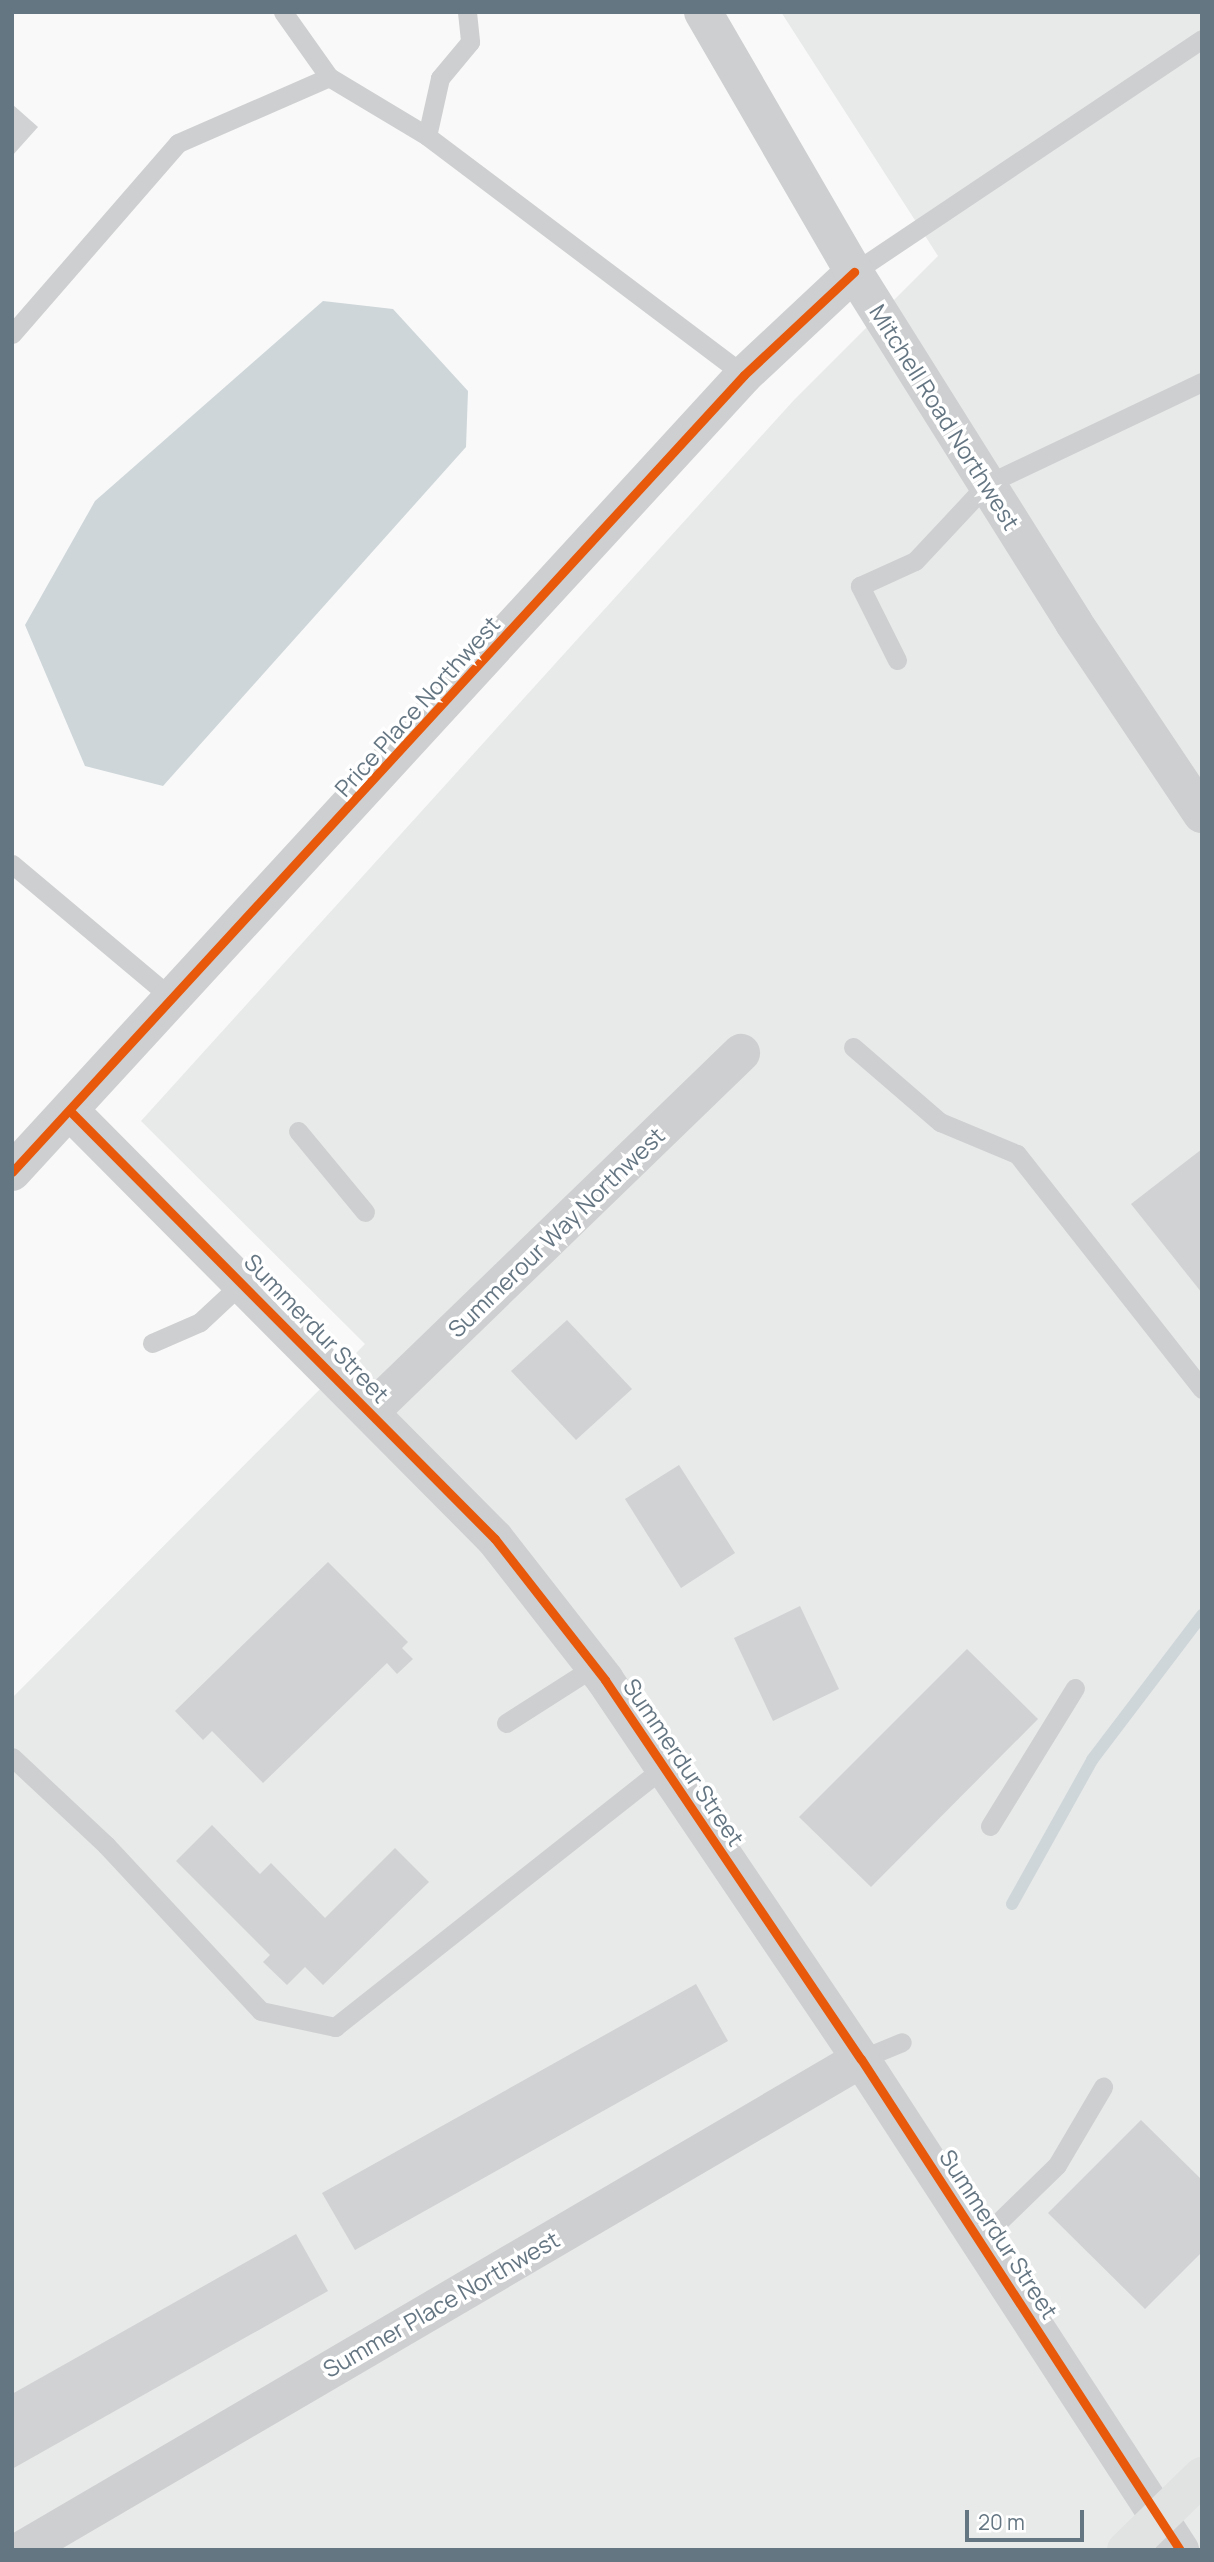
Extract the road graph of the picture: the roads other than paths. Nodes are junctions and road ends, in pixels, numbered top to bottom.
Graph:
1 (283, 12) edge
2 (467, 12) edge
3 (703, 12) edge
4 (1202, 39) edge
5 (329, 77) junction
6 (427, 136) junction
7 (855, 272) junction
8 (12, 334) edge
9 (744, 375) junction
10 (1202, 382) edge
11 (987, 484) junction
12 (897, 660) dead end
13 (1202, 814) edge
14 (12, 864) edge
15 (175, 1001) junction
16 (853, 1047) dead end
17 (741, 1052) dead end
18 (72, 1113) junction
19 (298, 1131) dead end
20 (12, 1172) edge
21 (365, 1212) dead end
22 (244, 1281) junction
23 (152, 1343) dead end
24 (1202, 1389) edge
25 (371, 1411) junction
26 (595, 1666) junction
27 (1075, 1688) dead end
28 (506, 1723) dead end
29 (12, 1757) edge
30 (664, 1767) junction
31 (990, 1826) dead end
32 (902, 2042) dead end
33 (861, 2059) junction
34 (1103, 2087) dead end
35 (980, 2240) junction
36 (1202, 2476) edge
37 (1159, 2517) junction
38 (22, 2550) edge
39 (1126, 2550) edge
40 (1180, 2550) edge

1 - 5 lane
2 - 6 lane
3 - 7 street, Mitchell Road Northwest
4 - 7 lane
5 - 6 lane
5 - 8 lane
6 - 9 lane
7 - 9 street, Price Place Northwest
7 - 11 street, Mitchell Road Northwest
9 - 15 street, Price Place Northwest
10 - 11 lane
11 - 12 lane
11 - 13 street, Mitchell Road Northwest
14 - 15 lane
15 - 18 street, Price Place Northwest
16 - 24 lane
17 - 25 street, Summerour Way Northwest
18 - 20 street, Price Place Northwest
18 - 22 street, Summerdur Street
19 - 21 lane
22 - 23 lane
22 - 25 street, Summerdur Street
25 - 26 street, Summerdur Street
26 - 28 lane
26 - 30 street, Summerdur Street
27 - 31 lane
29 - 30 lane
30 - 33 street, Summerdur Street
32 - 33 lane
33 - 35 street, Summerdur Street
33 - 38 street, Summer Place Northwest
34 - 35 lane
35 - 37 street, Summerdur Street
36 - 37 main road
37 - 39 main road
37 - 40 street, Summerdur Street

